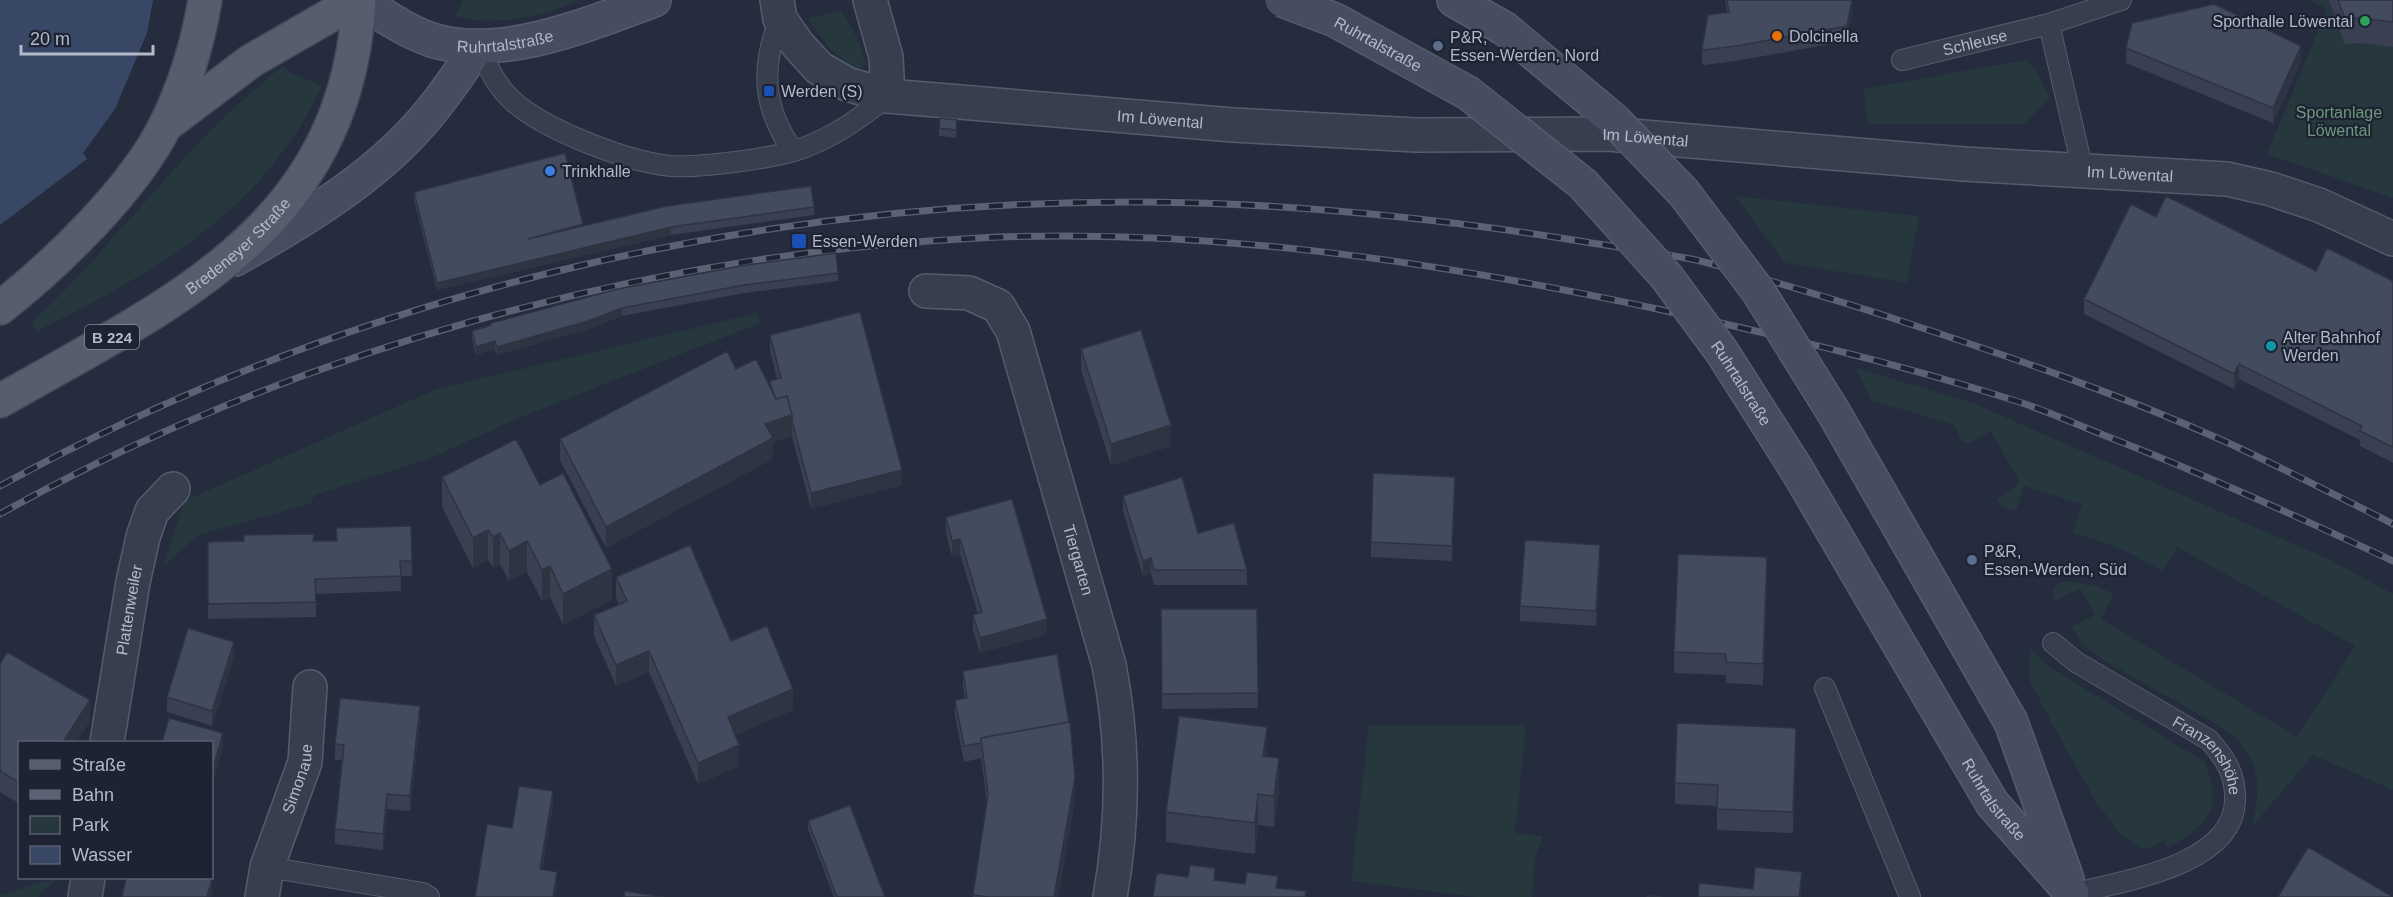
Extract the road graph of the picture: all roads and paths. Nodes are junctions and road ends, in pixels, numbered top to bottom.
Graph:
1 (205, 0) edge
2 (654, 0) edge
3 (870, 0) edge
4 (1282, 0) edge
5 (1454, 0) edge
6 (2121, 0) edge
7 (362, 6) edge
8 (779, 10) edge
9 (2049, 24) junction
10 (478, 46) junction
11 (1902, 60) dead end
12 (888, 96) junction
13 (161, 133) junction
14 (794, 151) junction
15 (2083, 171) junction
16 (2393, 239) edge
17 (221, 267) junction
18 (926, 291) dead end
19 (0, 308) edge
20 (0, 401) edge
21 (173, 489) dead end
22 (2053, 644) dead end
23 (310, 687) dead end
24 (1825, 688) dead end
25 (107, 741) edge
26 (88, 879) edge
27 (265, 882) edge
28 (2070, 896) edge
29 (85, 897) edge
30 (429, 897) edge
31 (1110, 897) edge
32 (1910, 897) edge

1 - 13 main road
2 - 10 main road, Ruhrtalstraße
3 - 12 street
4 - 28 main road, Ruhrtalstraße, bridge
5 - 28 main road, Ruhrtalstraße, bridge
6 - 9 lane, Schleuse
7 - 10 main road, Ruhrtalstraße
7 - 13 main road
7 - 17 main road, Bredeneyer Straße / B 224
8 - 12 street, Im Löwental
8 - 14 lane
9 - 11 lane, Schleuse
9 - 15 lane
10 - 14 lane
10 - 17 main road
12 - 14 lane
12 - 15 street, Im Löwental
13 - 19 main road
15 - 16 street, Im Löwental
17 - 20 main road, Bredeneyer Straße / B 224
18 - 31 street, Tiergarten
21 - 25 street, Plattenweiler
22 - 28 lane, Franzenshöhe
23 - 27 street, Simonaue
24 - 32 lane
26 - 29 street
27 - 30 lane, Simonaue

